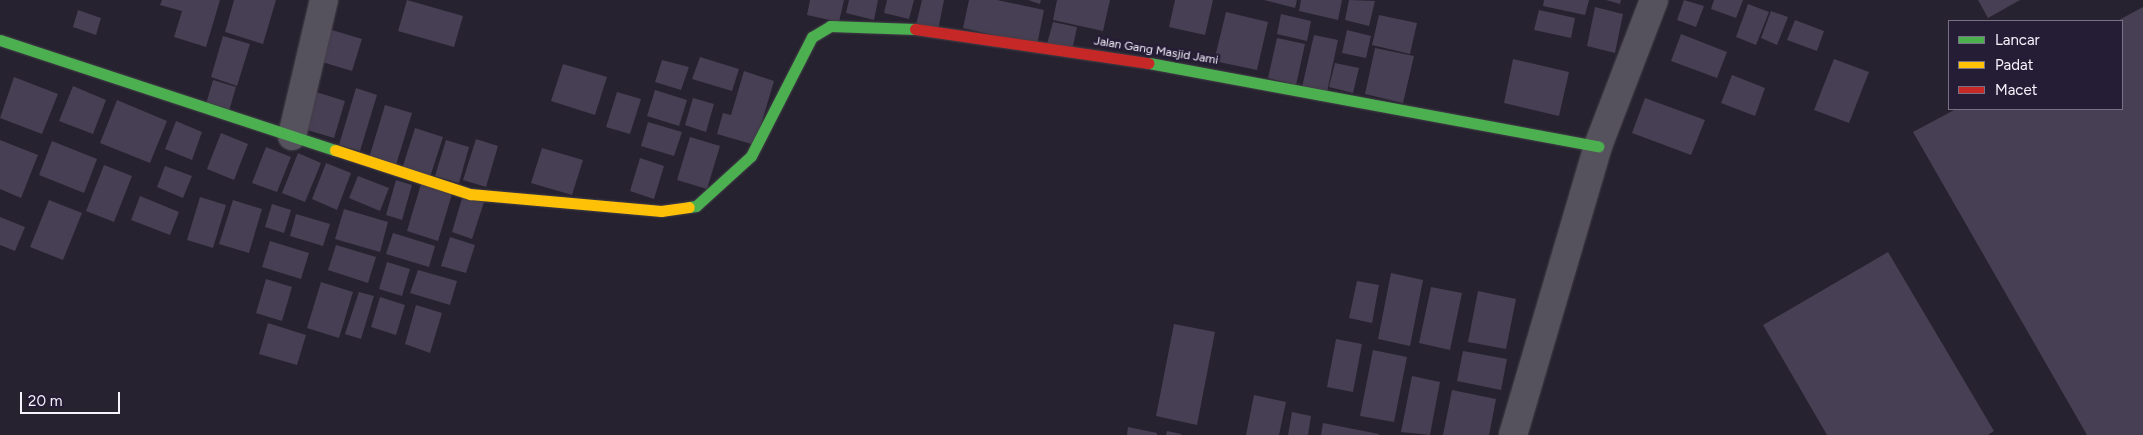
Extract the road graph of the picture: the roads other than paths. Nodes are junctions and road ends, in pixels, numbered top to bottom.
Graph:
1 (324, 0) edge
2 (1654, 0) edge
3 (0, 40) edge
4 (292, 136) junction
5 (1598, 146) junction
6 (1513, 435) edge

1 - 4 street
2 - 5 street
3 - 4 street, Jalan Gang Masjid Jami
4 - 5 street, Jalan Gang Masjid Jami
5 - 6 street

